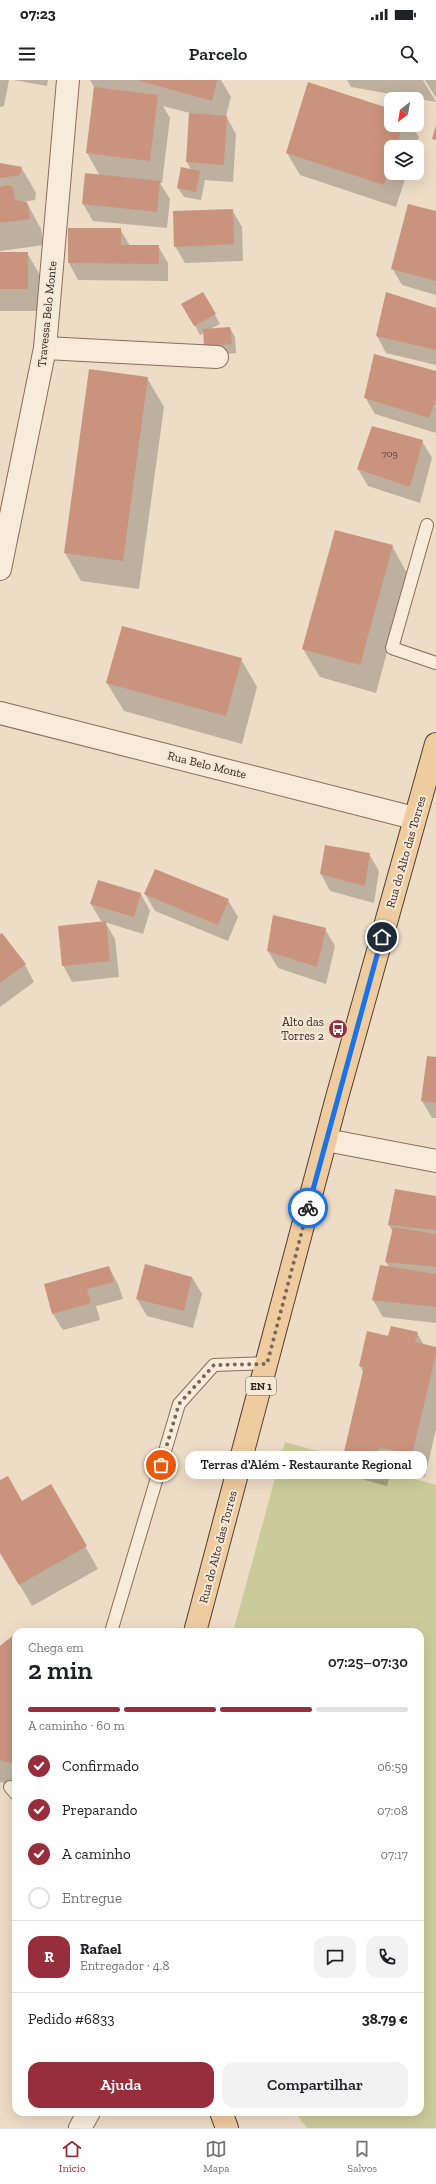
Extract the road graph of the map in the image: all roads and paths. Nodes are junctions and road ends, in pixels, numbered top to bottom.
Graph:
1 (68, 80) edge
2 (45, 348) junction
3 (217, 357) dead end
4 (427, 525) dead end
5 (0, 569) edge
6 (436, 663) edge
7 (0, 713) edge
8 (436, 744) edge
9 (431, 784) edge
10 (414, 818) junction
11 (326, 1140) junction
12 (436, 1161) edge
13 (267, 1364) junction
14 (112, 1628) edge
15 (196, 1628) edge
16 (87, 2116) edge
17 (222, 2116) edge
18 (80, 2128) edge
19 (227, 2128) edge

1 - 2 street, Travessa Belo Monte
2 - 3 street
2 - 5 street, Travessa Belo Monte
4 - 6 lane
7 - 10 street, Rua Belo Monte
8 - 9 main road, Rua do Alto das Torres / EN 1
9 - 10 main road, Rua do Alto das Torres / EN 1
10 - 11 main road, Rua do Alto das Torres / EN 1
11 - 12 street
11 - 13 main road, Rua do Alto das Torres / EN 1
13 - 14 lane
13 - 15 main road, Rua do Alto das Torres / EN 1
16 - 18 street
17 - 19 main road

